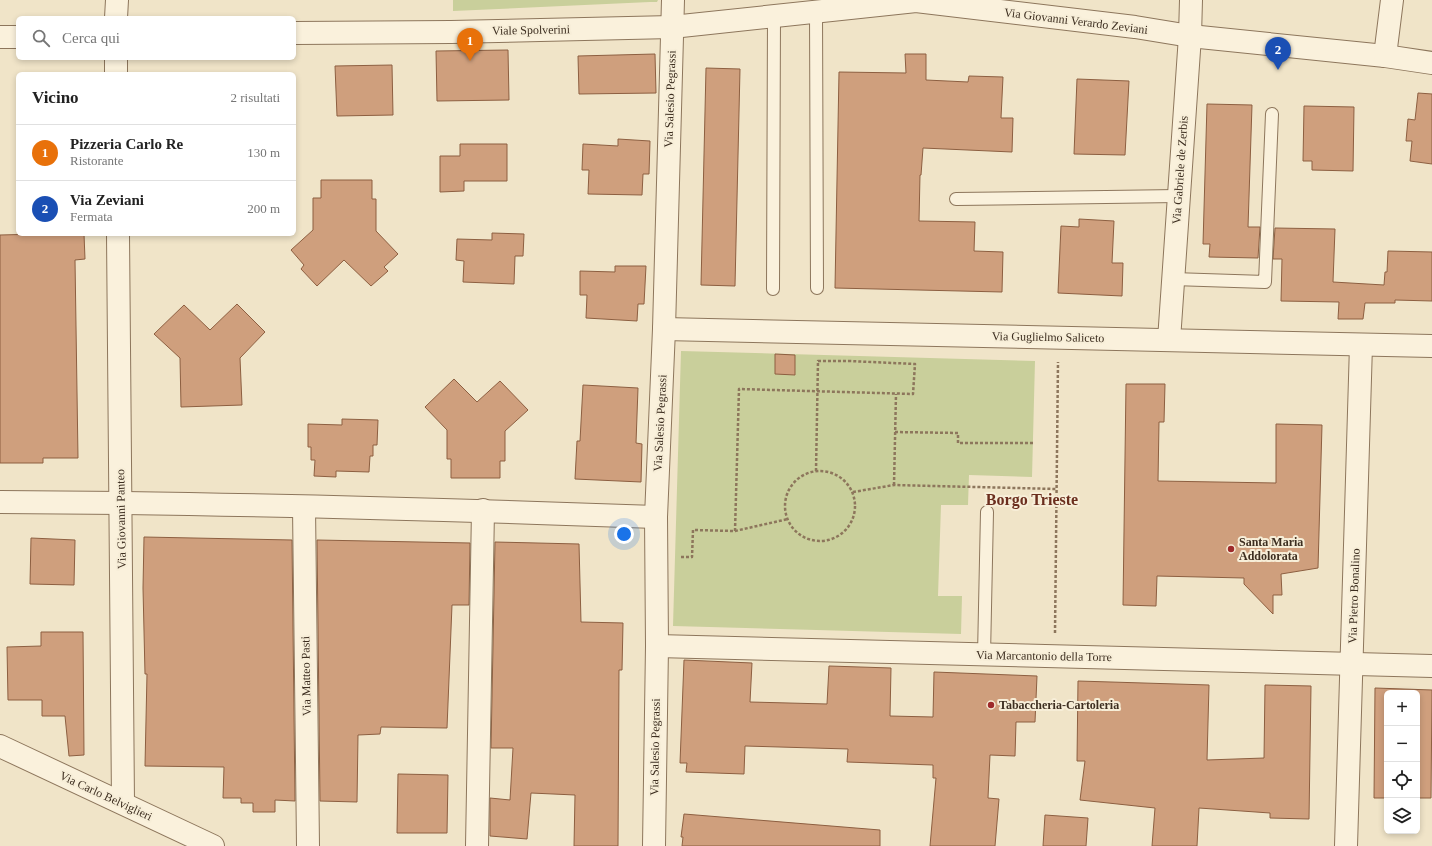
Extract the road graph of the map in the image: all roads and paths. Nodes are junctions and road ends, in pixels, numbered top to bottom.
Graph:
1 (117, 0) edge
2 (673, 0) edge
3 (913, 0) edge
4 (1190, 0) edge
5 (1392, 0) edge
6 (816, 11) junction
7 (116, 16) edge
8 (774, 16) junction
9 (672, 27) junction
10 (296, 33) edge
11 (1190, 36) junction
12 (0, 37) edge
13 (16, 37) edge
14 (1385, 56) junction
15 (116, 60) edge
16 (1432, 63) edge
17 (116, 72) edge
18 (1272, 114) dead end
19 (1178, 196) junction
20 (956, 199) dead end
21 (118, 236) edge
22 (1173, 280) junction
23 (817, 288) dead end
24 (773, 289) dead end
25 (664, 329) junction
26 (849, 333) junction
27 (1058, 337) junction
28 (1169, 340) junction
29 (1361, 345) junction
30 (1432, 346) edge
31 (849, 361) junction
32 (817, 391) junction
33 (896, 394) junction
34 (895, 432) junction
35 (1033, 443) dead end
36 (816, 471) junction
37 (894, 485) junction
38 (1057, 489) junction
39 (853, 492) junction
40 (0, 502) edge
41 (120, 503) junction
42 (304, 506) junction
43 (483, 510) junction
44 (987, 512) dead end
45 (656, 517) junction
46 (788, 519) junction
47 (735, 531) junction
48 (656, 556) junction
49 (657, 646) junction
50 (984, 655) junction
51 (1054, 656) junction
52 (1352, 664) junction
53 (1432, 666) edge
54 (0, 746) edge
55 (123, 803) junction
56 (213, 846) edge
57 (308, 846) edge
58 (477, 846) edge
59 (654, 846) edge
60 (1346, 846) edge

1 - 7 street
2 - 9 street, Via Salesio Pegrassi
3 - 6 street, Via Giovanni Verardo Zeviani
3 - 11 street, Via Giovanni Verardo Zeviani
4 - 11 street, Via Gabriele de Zerbis
5 - 14 street
6 - 8 street, Via Giovanni Verardo Zeviani
6 - 23 lane
8 - 9 street, Via Giovanni Verardo Zeviani
8 - 24 lane
9 - 10 street, Viale Spolverini
9 - 25 street, Via Salesio Pegrassi
11 - 14 street, Via Giovanni Verardo Zeviani
11 - 19 street, Via Gabriele de Zerbis
12 - 13 street
14 - 16 street, Via Giovanni Verardo Zeviani
15 - 17 street
18 - 22 lane
19 - 20 lane
19 - 22 street, Via Gabriele de Zerbis
21 - 41 street, Via Giovanni Panteo
22 - 28 street, Via Gabriele de Zerbis
25 - 26 street, Via Guglielmo Saliceto
25 - 45 street, Via Salesio Pegrassi
26 - 27 street, Via Guglielmo Saliceto
26 - 31 path
27 - 28 street, Via Guglielmo Saliceto
27 - 38 path
28 - 29 street, Via Guglielmo Saliceto
29 - 30 street, Via Guglielmo Saliceto
29 - 52 street, Via Pietro Bonalino
31 - 32 path
31 - 33 path
32 - 33 path
32 - 36 path
32 - 47 path
33 - 34 path
34 - 35 path
34 - 37 path
36 - 39 path
36 - 46 path
37 - 38 path
37 - 39 path
38 - 51 path
39 - 46 path
40 - 41 street
41 - 42 street
41 - 55 street, Via Giovanni Panteo
42 - 43 street
42 - 57 street, Via Matteo Pasti
43 - 45 street
43 - 58 street
44 - 50 lane
45 - 48 street, Via Salesio Pegrassi
46 - 47 path
47 - 48 path
48 - 49 street, Via Salesio Pegrassi
49 - 50 street, Via Marcantonio della Torre
49 - 59 street, Via Salesio Pegrassi
50 - 51 street, Via Marcantonio della Torre
51 - 52 street, Via Marcantonio della Torre
52 - 53 street, Via Marcantonio della Torre
52 - 60 street, Via Pietro Bonalino
54 - 55 street, Via Carlo Belviglieri
55 - 56 street, Via Carlo Belviglieri

